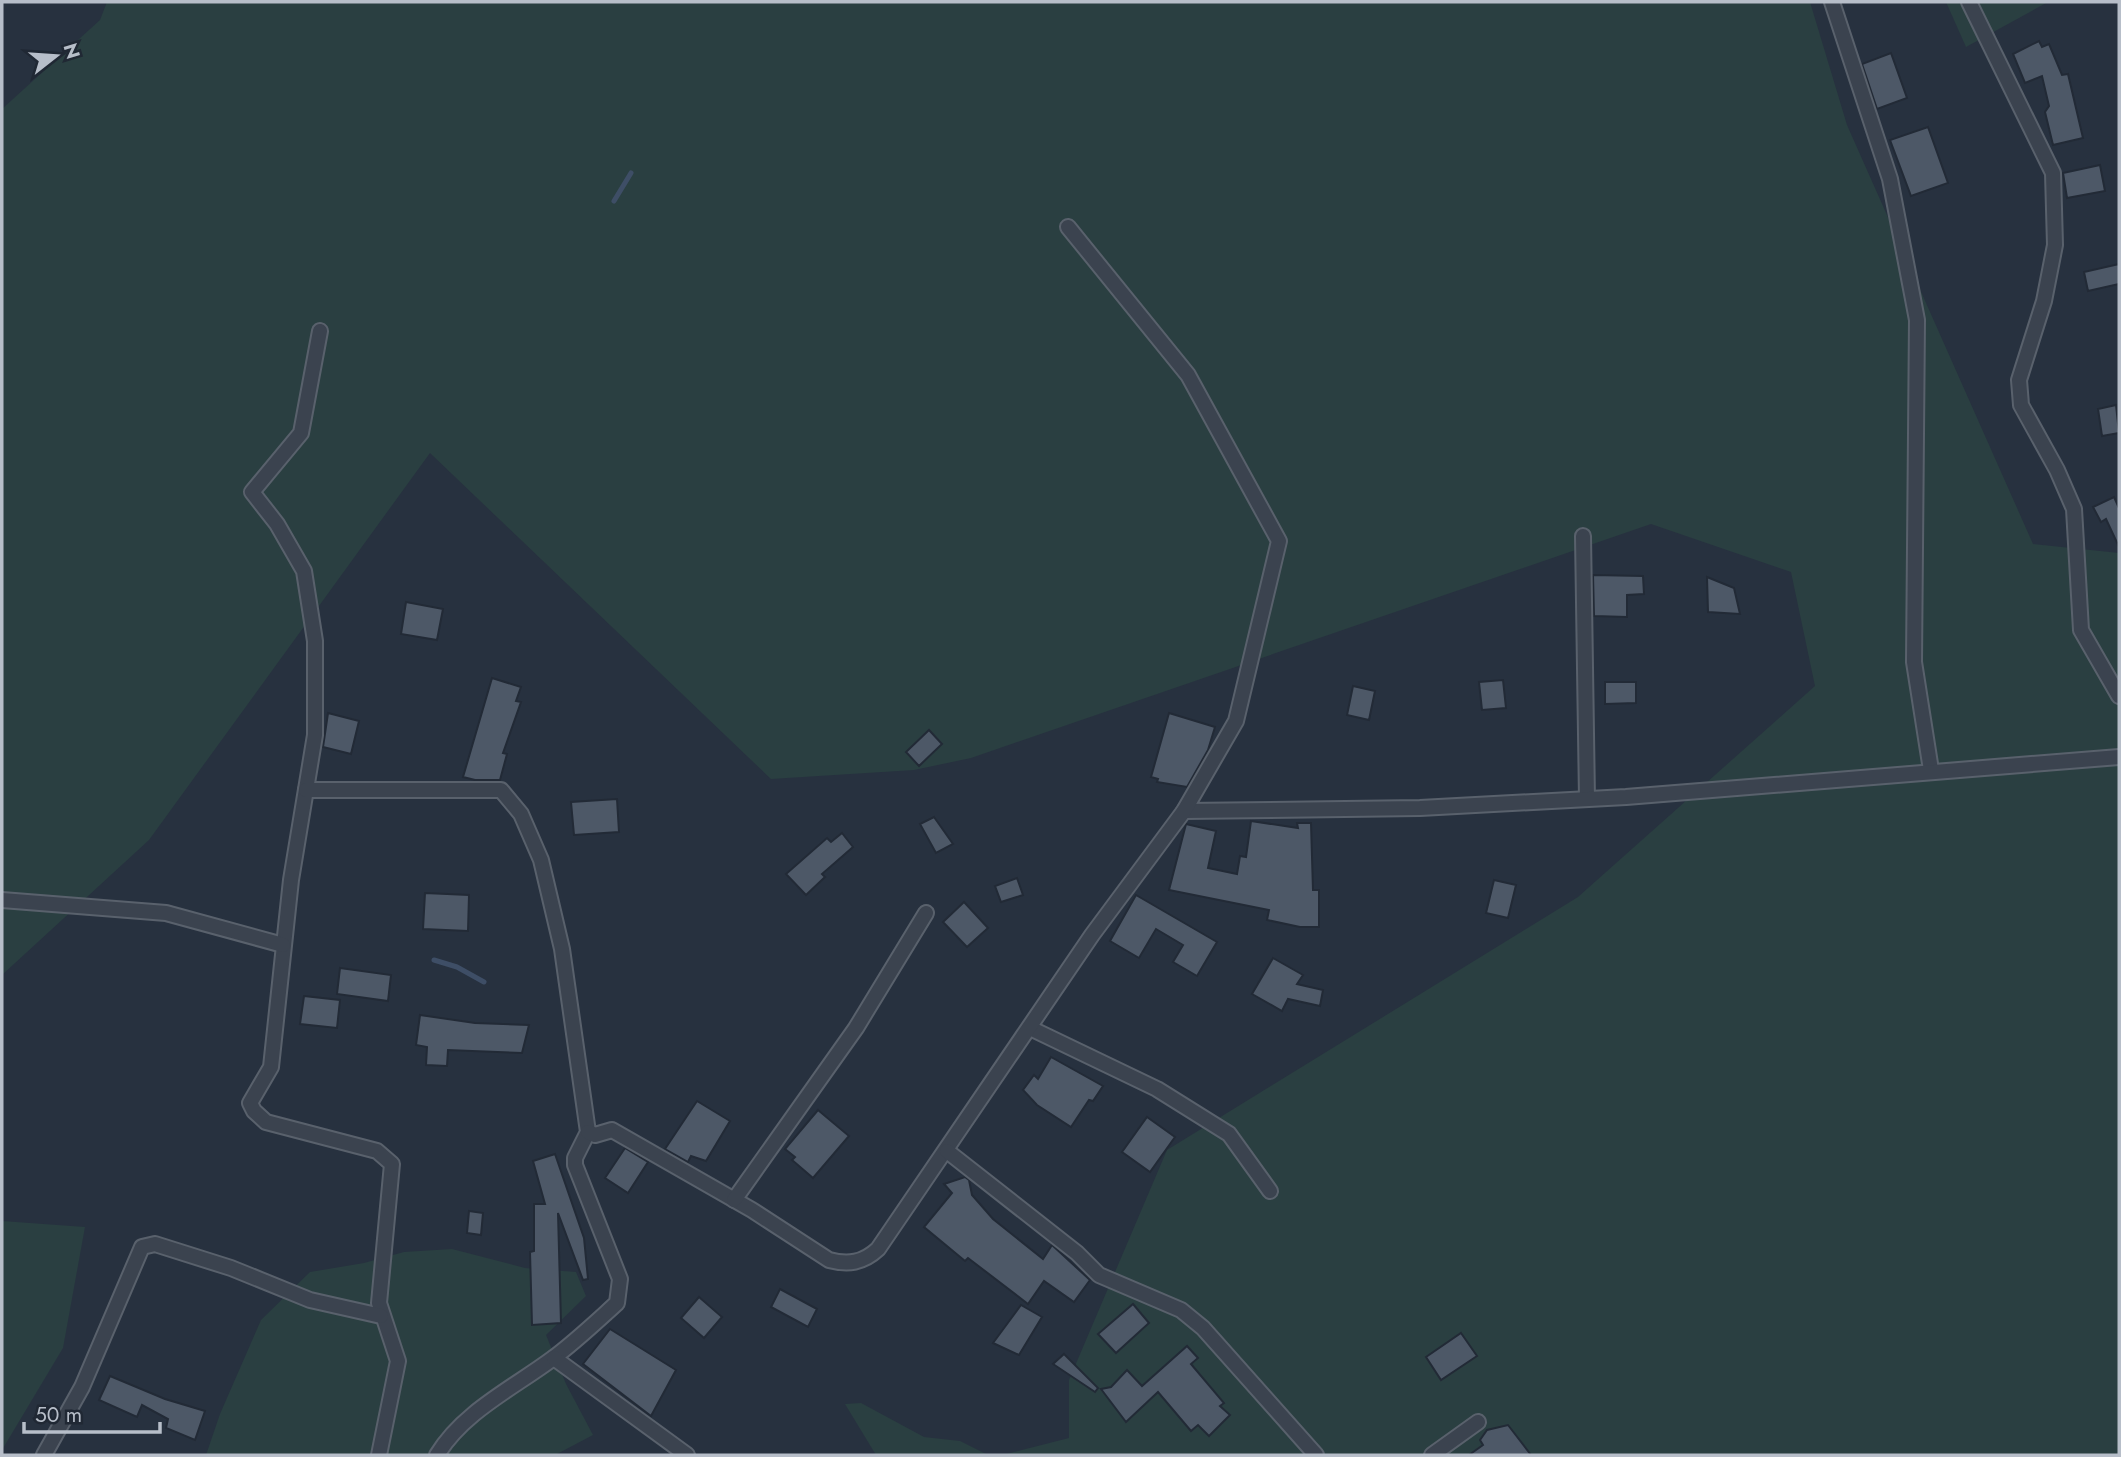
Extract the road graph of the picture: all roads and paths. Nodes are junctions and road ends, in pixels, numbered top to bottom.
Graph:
1 (1832, 2) edge
2 (1969, 2) edge
3 (1068, 227) dead end
4 (320, 331) dead end
5 (1583, 536) dead end
6 (2119, 696) edge
7 (2119, 757) edge
8 (1931, 770) junction
9 (306, 790) junction
10 (1587, 799) junction
11 (1184, 811) junction
12 (2, 900) edge
13 (926, 913) dead end
14 (283, 945) junction
15 (1030, 1028) junction
16 (588, 1132) junction
17 (947, 1151) junction
18 (1270, 1191) dead end
19 (734, 1200) junction
20 (381, 1316) junction
21 (554, 1358) junction
22 (1478, 1422) dead end
23 (44, 1455) edge
24 (379, 1455) edge
25 (437, 1455) edge
26 (687, 1455) edge
27 (1316, 1455) edge
28 (1432, 1455) edge

1 - 8 street
2 - 6 street
3 - 11 street
4 - 9 street
5 - 10 street
7 - 8 street
8 - 10 street
9 - 14 street
9 - 16 street
10 - 11 street
11 - 15 street
12 - 14 street
13 - 19 street
14 - 20 street
15 - 17 street
15 - 18 street
16 - 19 street
16 - 21 street
17 - 19 street
17 - 27 street
20 - 23 street
20 - 24 street
21 - 25 street
21 - 26 street
22 - 28 street

